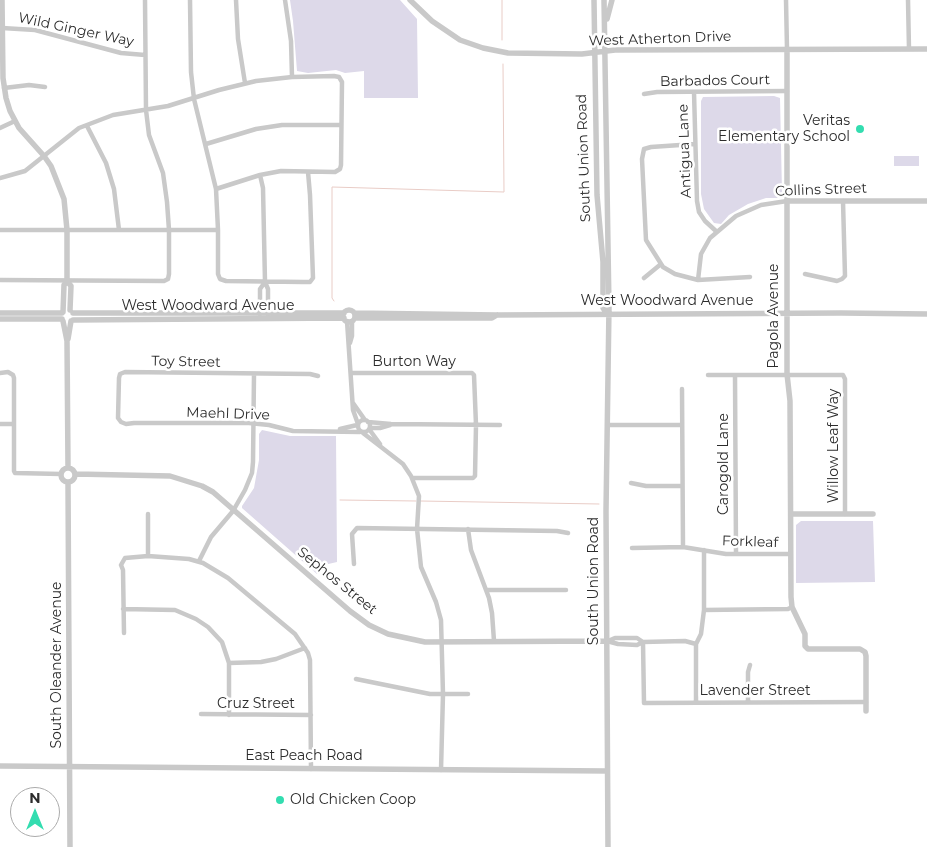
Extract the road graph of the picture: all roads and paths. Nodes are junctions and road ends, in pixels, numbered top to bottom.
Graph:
1 (2, 0) edge
2 (144, 0) edge
3 (190, 0) edge
4 (236, 0) edge
5 (285, 0) edge
6 (410, 0) edge
7 (594, 0) edge
8 (604, 0) edge
9 (612, 0) edge
10 (786, 0) edge
11 (908, 0) edge
12 (605, 26) junction
13 (2, 28) junction
14 (787, 49) junction
15 (909, 49) junction
16 (927, 49) edge
17 (605, 50) junction
18 (594, 52) junction
19 (145, 55) junction
20 (292, 77) junction
21 (244, 83) junction
22 (45, 87) dead end
23 (4, 88) junction
24 (787, 91) junction
25 (694, 92) junction
26 (644, 94) dead end
27 (194, 98) junction
28 (146, 110) junction
29 (15, 121) junction
30 (341, 125) junction
31 (87, 126) junction
32 (0, 128) edge
33 (206, 144) junction
34 (695, 144) junction
35 (44, 156) junction
36 (308, 172) junction
37 (260, 175) junction
38 (0, 178) edge
39 (216, 189) junction
40 (787, 201) junction
41 (843, 201) junction
42 (927, 201) edge
43 (0, 230) edge
44 (67, 230) junction
45 (119, 230) junction
46 (169, 230) junction
47 (218, 230) junction
48 (717, 232) junction
49 (661, 264) junction
50 (805, 274) dead end
51 (750, 277) dead end
52 (644, 278) dead end
53 (0, 280) edge
54 (698, 280) junction
55 (67, 281) junction
56 (265, 282) junction
57 (72, 312) junction
58 (0, 313) edge
59 (786, 313) junction
60 (607, 314) junction
61 (927, 314) edge
62 (63, 316) junction
63 (248, 316) junction
64 (260, 316) junction
65 (268, 316) junction
66 (350, 317) junction
67 (0, 319) edge
68 (72, 320) junction
69 (67, 341) junction
70 (0, 373) edge
71 (352, 373) junction
72 (254, 374) junction
73 (787, 374) junction
74 (708, 375) dead end
75 (735, 375) junction
76 (318, 376) dead end
77 (682, 390) dead end
78 (353, 403) junction
79 (366, 421) junction
80 (121, 422) joint
81 (0, 424) edge
82 (14, 424) junction
83 (254, 424) junction
84 (358, 424) junction
85 (391, 424) junction
86 (476, 425) junction
87 (500, 425) dead end
88 (608, 425) junction
89 (682, 425) junction
90 (380, 428) junction
91 (370, 429) junction
92 (334, 431) junction
93 (362, 432) junction
94 (374, 436) junction
95 (381, 446) junction
96 (68, 467) junction
97 (61, 474) junction
98 (76, 474) junction
99 (412, 478) junction
100 (68, 482) junction
101 (630, 483) dead end
102 (682, 486) junction
103 (233, 511) junction
104 (148, 514) dead end
105 (791, 514) junction
106 (845, 514) junction
107 (873, 514) dead end
108 (417, 529) junction
109 (468, 529) junction
110 (568, 533) dead end
111 (683, 547) junction
112 (632, 548) dead end
113 (706, 550) junction
114 (736, 554) junction
115 (790, 554) junction
116 (148, 556) junction
117 (198, 561) junction
118 (354, 564) dead end
119 (487, 590) junction
120 (566, 590) dead end
121 (792, 607) junction
122 (123, 609) junction
123 (704, 610) junction
124 (124, 633) dead end
125 (442, 641) junction
126 (494, 641) junction
127 (607, 641) junction
128 (644, 642) junction
129 (696, 644) junction
130 (306, 648) junction
131 (229, 663) junction
132 (750, 665) dead end
133 (356, 679) dead end
134 (443, 694) junction
135 (468, 694) dead end
136 (696, 702) junction
137 (748, 702) junction
138 (866, 702) junction
139 (866, 712) dead end
140 (201, 714) dead end
141 (229, 715) junction
142 (310, 715) junction
143 (0, 766) edge
144 (70, 767) junction
145 (310, 769) junction
146 (441, 770) junction
147 (607, 772) junction
148 (70, 847) edge
149 (608, 847) edge

1 - 13 street
2 - 19 street
3 - 27 street
4 - 21 street
5 - 20 street
6 - 18 street, West Atherton Drive
7 - 18 street, South Union Road
8 - 12 street, South Union Road
9 - 12 street
10 - 14 street
11 - 15 street
12 - 17 street, South Union Road
13 - 19 street, Wild Ginger Way
13 - 23 street
14 - 15 street, West Atherton Drive
14 - 17 street, West Atherton Drive
14 - 24 street, Pagola Avenue
15 - 16 street, West Atherton Drive
17 - 18 street, West Atherton Drive
17 - 60 street, South Union Road
18 - 60 street, South Union Road
19 - 28 street
20 - 21 street
20 - 30 street
21 - 27 street
22 - 23 street
23 - 29 street
24 - 25 street, Barbados Court
24 - 40 street, Pagola Avenue
25 - 26 street, Barbados Court
25 - 34 street, Antigua Lane
27 - 28 street
27 - 33 street
28 - 31 street
28 - 46 street
29 - 32 street
29 - 35 street
30 - 33 street
30 - 36 street
31 - 35 street
31 - 45 street
33 - 39 street
34 - 48 street, Antigua Lane
34 - 49 street
35 - 38 street
35 - 44 street
36 - 37 street
36 - 56 street
37 - 39 street
37 - 56 street
39 - 47 street
40 - 41 street, Collins Street
40 - 48 street, Collins Street
40 - 59 street, Pagola Avenue
41 - 42 street, Collins Street
41 - 50 street
43 - 44 street
44 - 45 street
44 - 55 street
45 - 46 street
46 - 47 street
46 - 55 street
47 - 56 street
48 - 54 street, Collins Street
49 - 52 street
49 - 54 street
51 - 54 street
53 - 55 street
55 - 57 street
55 - 62 street
56 - 64 street
56 - 65 street
57 - 62 street, West Woodward Avenue
57 - 63 street, West Woodward Avenue
57 - 68 street
58 - 62 street
59 - 60 street, West Woodward Avenue
59 - 61 street, West Woodward Avenue
59 - 73 street, Pagola Avenue
60 - 66 street, West Woodward Avenue
60 - 88 street, South Union Road
62 - 67 street
62 - 68 street, West Woodward Avenue
62 - 69 street
63 - 64 street, West Woodward Avenue
63 - 68 street, West Woodward Avenue
64 - 65 street, West Woodward Avenue
65 - 66 street, West Woodward Avenue
66 - 71 street
68 - 69 street
69 - 96 street
70 - 82 street
71 - 78 street
71 - 86 street, Burton Way
72 - 76 street, Toy Street
72 - 80 street, Toy Street
72 - 83 street
73 - 75 street
73 - 105 street, Pagola Avenue
73 - 106 street, Willow Leaf Way
74 - 75 street
75 - 114 street, Carogold Lane
77 - 89 street
78 - 79 street
78 - 84 street
79 - 84 street, Maehl Drive
79 - 85 street
79 - 91 street
80 - 83 street, Maehl Drive
81 - 82 street
82 - 97 street
83 - 92 street, Maehl Drive
83 - 103 street
84 - 92 street, Maehl Drive
84 - 93 street
85 - 86 street
85 - 90 street
86 - 87 street
86 - 99 street
88 - 89 street
88 - 127 street, South Union Road
89 - 102 street
90 - 91 street
90 - 94 street
91 - 93 street
91 - 94 street
92 - 93 street, Maehl Drive
93 - 95 street
94 - 95 street
95 - 99 street
96 - 97 street
96 - 98 street
97 - 100 street
98 - 100 street
98 - 103 street, Sephos Street
99 - 108 street
100 - 144 street, South Oleander Avenue
101 - 102 street
102 - 111 street
103 - 117 street
103 - 125 street, Sephos Street
104 - 116 street
105 - 106 street
105 - 115 street, Pagola Avenue
106 - 107 street
108 - 109 street
108 - 118 street
108 - 125 street
109 - 110 street
109 - 119 street
111 - 112 street, Forkleaf
111 - 113 street, Forkleaf
113 - 114 street, Forkleaf
113 - 123 street
114 - 115 street, Forkleaf
115 - 121 street, Pagola Avenue
116 - 117 street
116 - 122 street
117 - 130 street
119 - 120 street
119 - 126 street
121 - 123 street
121 - 138 street
122 - 124 street
122 - 131 street
123 - 129 street
125 - 126 street, Sephos Street
125 - 134 street
126 - 127 street, Sephos Street
127 - 128 street
127 - 147 street, South Union Road
128 - 129 street
128 - 136 street, Lavender Street
129 - 136 street
130 - 131 street
130 - 142 street
131 - 141 street
132 - 137 street
133 - 134 street
134 - 135 street
134 - 146 street
136 - 137 street, Lavender Street
137 - 138 street, Lavender Street
138 - 139 street
140 - 141 street, Cruz Street
141 - 142 street, Cruz Street
142 - 145 street
143 - 144 street, East Peach Road
144 - 145 street, East Peach Road
144 - 148 street, South Oleander Avenue
145 - 146 street, East Peach Road
146 - 147 street, East Peach Road
147 - 149 street, South Union Road

